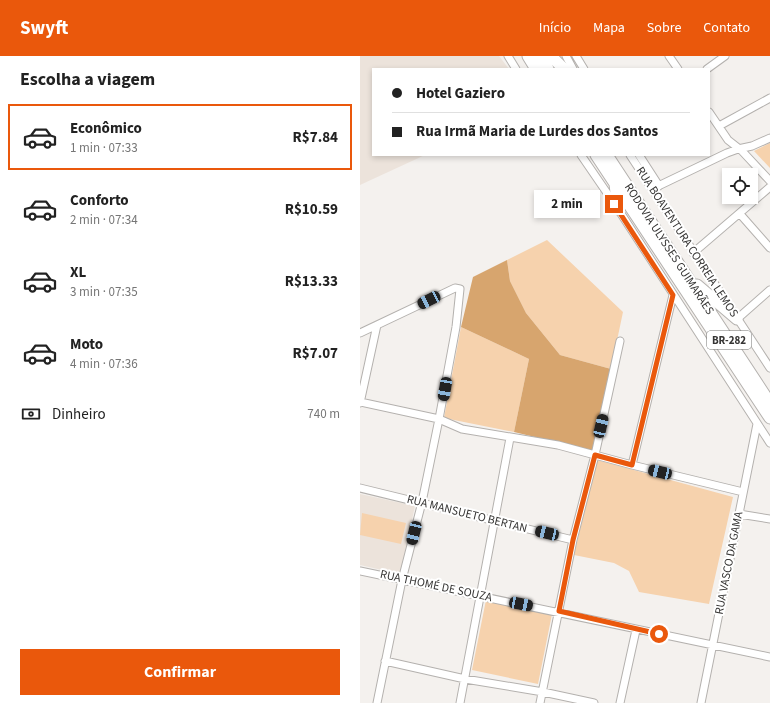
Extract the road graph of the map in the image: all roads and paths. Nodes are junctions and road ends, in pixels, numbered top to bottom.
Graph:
1 (508, 56) edge
2 (528, 56) edge
3 (539, 56) edge
4 (551, 56) edge
5 (566, 56) edge
6 (576, 56) edge
7 (670, 56) edge
8 (725, 56) edge
9 (515, 68) edge
10 (535, 68) edge
11 (547, 68) edge
12 (563, 68) edge
13 (572, 68) edge
14 (583, 68) edge
15 (677, 68) edge
16 (708, 68) edge
17 (770, 98) edge
18 (710, 113) edge
19 (719, 126) junction
20 (770, 138) edge
21 (738, 149) junction
22 (582, 156) edge
23 (597, 156) edge
24 (607, 156) edge
25 (631, 156) edge
26 (640, 156) edge
27 (770, 181) edge
28 (615, 182) junction
29 (659, 186) junction
30 (770, 187) edge
31 (652, 189) junction
32 (618, 210) junction
33 (740, 214) junction
34 (770, 248) edge
35 (693, 253) junction
36 (687, 277) junction
37 (770, 290) edge
38 (673, 295) junction
39 (737, 319) junction
40 (377, 325) junction
41 (360, 333) edge
42 (620, 341) dead end
43 (770, 368) edge
44 (360, 402) edge
45 (770, 403) edge
46 (770, 418) edge
47 (439, 419) junction
48 (758, 424) junction
49 (510, 438) junction
50 (770, 443) edge
51 (595, 455) junction
52 (632, 465) junction
53 (360, 488) edge
54 (743, 492) junction
55 (422, 502) junction
56 (739, 514) junction
57 (770, 519) edge
58 (495, 521) junction
59 (573, 540) junction
60 (360, 571) edge
61 (402, 580) junction
62 (480, 596) junction
63 (559, 611) junction
64 (636, 630) junction
65 (713, 645) junction
66 (770, 657) edge
67 (385, 661) junction
68 (465, 679) junction
69 (543, 692) junction
70 (377, 703) edge
71 (460, 703) edge
72 (540, 703) edge
73 (594, 703) edge
74 (620, 703) edge
75 (700, 703) edge

1 - 9 street
2 - 10 highway
3 - 11 highway
4 - 12 highway
5 - 13 street
6 - 14 street
7 - 15 street
8 - 16 street
17 - 19 street
18 - 19 street
19 - 21 street
20 - 21 street
21 - 27 street
21 - 29 street
22 - 32 street
23 - 28 highway, RODOVIA ULYSSES GUIMARÃES / BR-282
24 - 36 highway, RODOVIA ULYSSES GUIMARÃES / BR-282
25 - 31 street, RUA BOAVENTURA CORREIA LEMOS
26 - 29 street
28 - 32 highway
28 - 46 highway, RODOVIA ULYSSES GUIMARÃES / BR-282
29 - 31 street
30 - 33 street
31 - 35 street, RUA BOAVENTURA CORREIA LEMOS
32 - 38 street
33 - 34 street
33 - 35 street
35 - 39 street, RUA BOAVENTURA CORREIA LEMOS
36 - 39 highway
36 - 45 highway, RODOVIA ULYSSES GUIMARÃES / BR-282
37 - 39 street
38 - 48 street
38 - 52 street
39 - 43 street, RUA BOAVENTURA CORREIA LEMOS
40 - 41 street
40 - 44 street
40 - 47 street
42 - 51 street
44 - 47 street
47 - 49 street
47 - 55 street
48 - 50 street
48 - 54 street, RUA VASCO DA GAMA
49 - 51 street
49 - 58 street
51 - 52 street
51 - 59 street
52 - 54 street
53 - 55 street, RUA MANSUETO BERTAN
54 - 56 street, RUA VASCO DA GAMA
55 - 58 street, RUA MANSUETO BERTAN
55 - 61 street
56 - 57 street
56 - 65 street, RUA VASCO DA GAMA
58 - 59 street, RUA MANSUETO BERTAN
58 - 62 street
59 - 63 street
60 - 61 street, RUA THOMÉ DE SOUZA
61 - 62 street, RUA THOMÉ DE SOUZA
61 - 67 street
62 - 63 street, RUA THOMÉ DE SOUZA
62 - 68 street
63 - 64 street, RUA THOMÉ DE SOUZA
63 - 69 street
64 - 65 street, RUA THOMÉ DE SOUZA
64 - 74 street
65 - 66 street, RUA THOMÉ DE SOUZA
65 - 75 street, RUA VASCO DA GAMA
67 - 68 street
67 - 70 street
68 - 69 street
68 - 71 street
69 - 72 street
69 - 73 street

